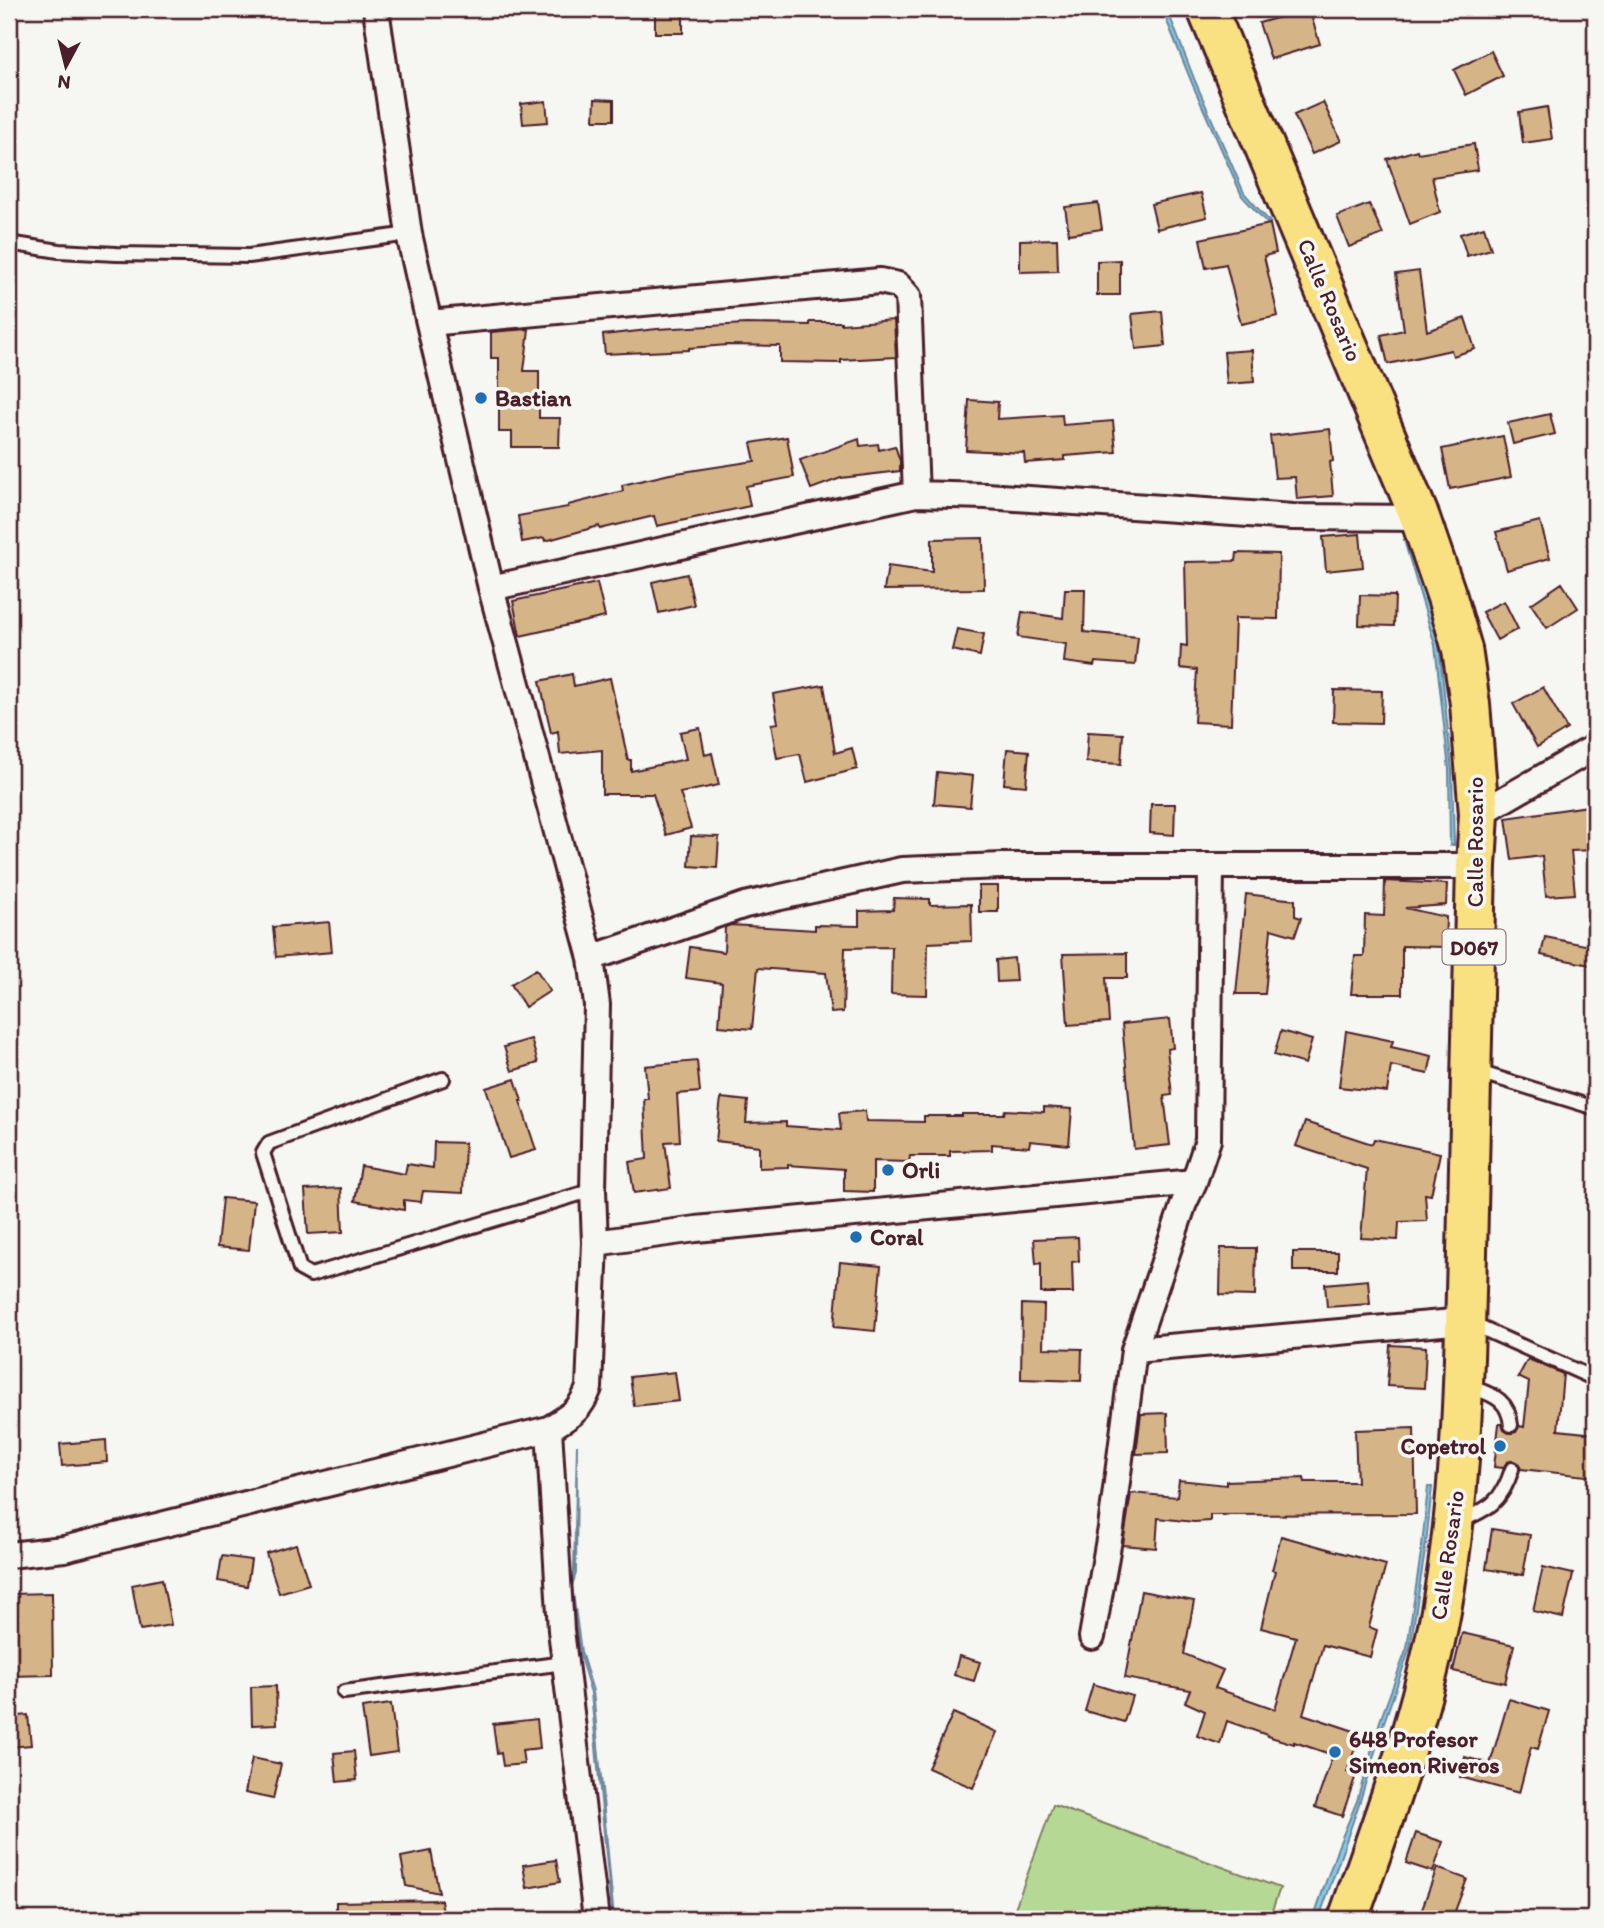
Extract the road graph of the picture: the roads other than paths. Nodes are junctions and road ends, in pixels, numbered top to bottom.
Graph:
1 (376, 9) edge
2 (1208, 9) edge
3 (409, 234) junction
4 (9, 243) edge
5 (429, 323) junction
6 (916, 494) junction
7 (1420, 518) junction
8 (491, 588) junction
9 (1595, 747) edge
10 (1479, 814) junction
11 (1476, 866) junction
12 (1211, 867) junction
13 (591, 958) junction
14 (1471, 1070) junction
15 (443, 1079) dead end
16 (1595, 1108) edge
17 (1194, 1182) junction
18 (593, 1190) junction
19 (595, 1244) junction
20 (1465, 1321) junction
21 (1134, 1350) junction
22 (1595, 1379) edge
23 (1463, 1383) junction
24 (1511, 1425) dead end
25 (549, 1429) junction
26 (1512, 1469) dead end
27 (1453, 1524) junction
28 (9, 1555) edge
29 (1093, 1637) dead end
30 (564, 1663) junction
31 (344, 1692) dead end
32 (596, 1919) edge
33 (1348, 1919) edge

1 - 3 street
2 - 7 main road, Calle Rosario / D067
3 - 4 lane
3 - 5 street
5 - 6 street
5 - 8 street
6 - 7 street
6 - 8 street
7 - 10 main road, Calle Rosario / D067
8 - 13 street
9 - 10 street
10 - 11 main road, Calle Rosario / D067
11 - 12 street
11 - 14 main road, Calle Rosario / D067
12 - 13 street
12 - 17 street
13 - 18 street
14 - 16 lane
14 - 20 main road, Calle Rosario / D067
15 - 18 lane
17 - 19 street
17 - 21 street
18 - 19 street
19 - 25 street
20 - 21 street
20 - 22 lane
20 - 23 main road, Calle Rosario / D067
21 - 29 street
23 - 24 lane
23 - 27 main road, Calle Rosario / D067
25 - 28 street
25 - 30 street
26 - 27 lane
27 - 33 main road, Calle Rosario / D067
30 - 31 lane
30 - 32 street

